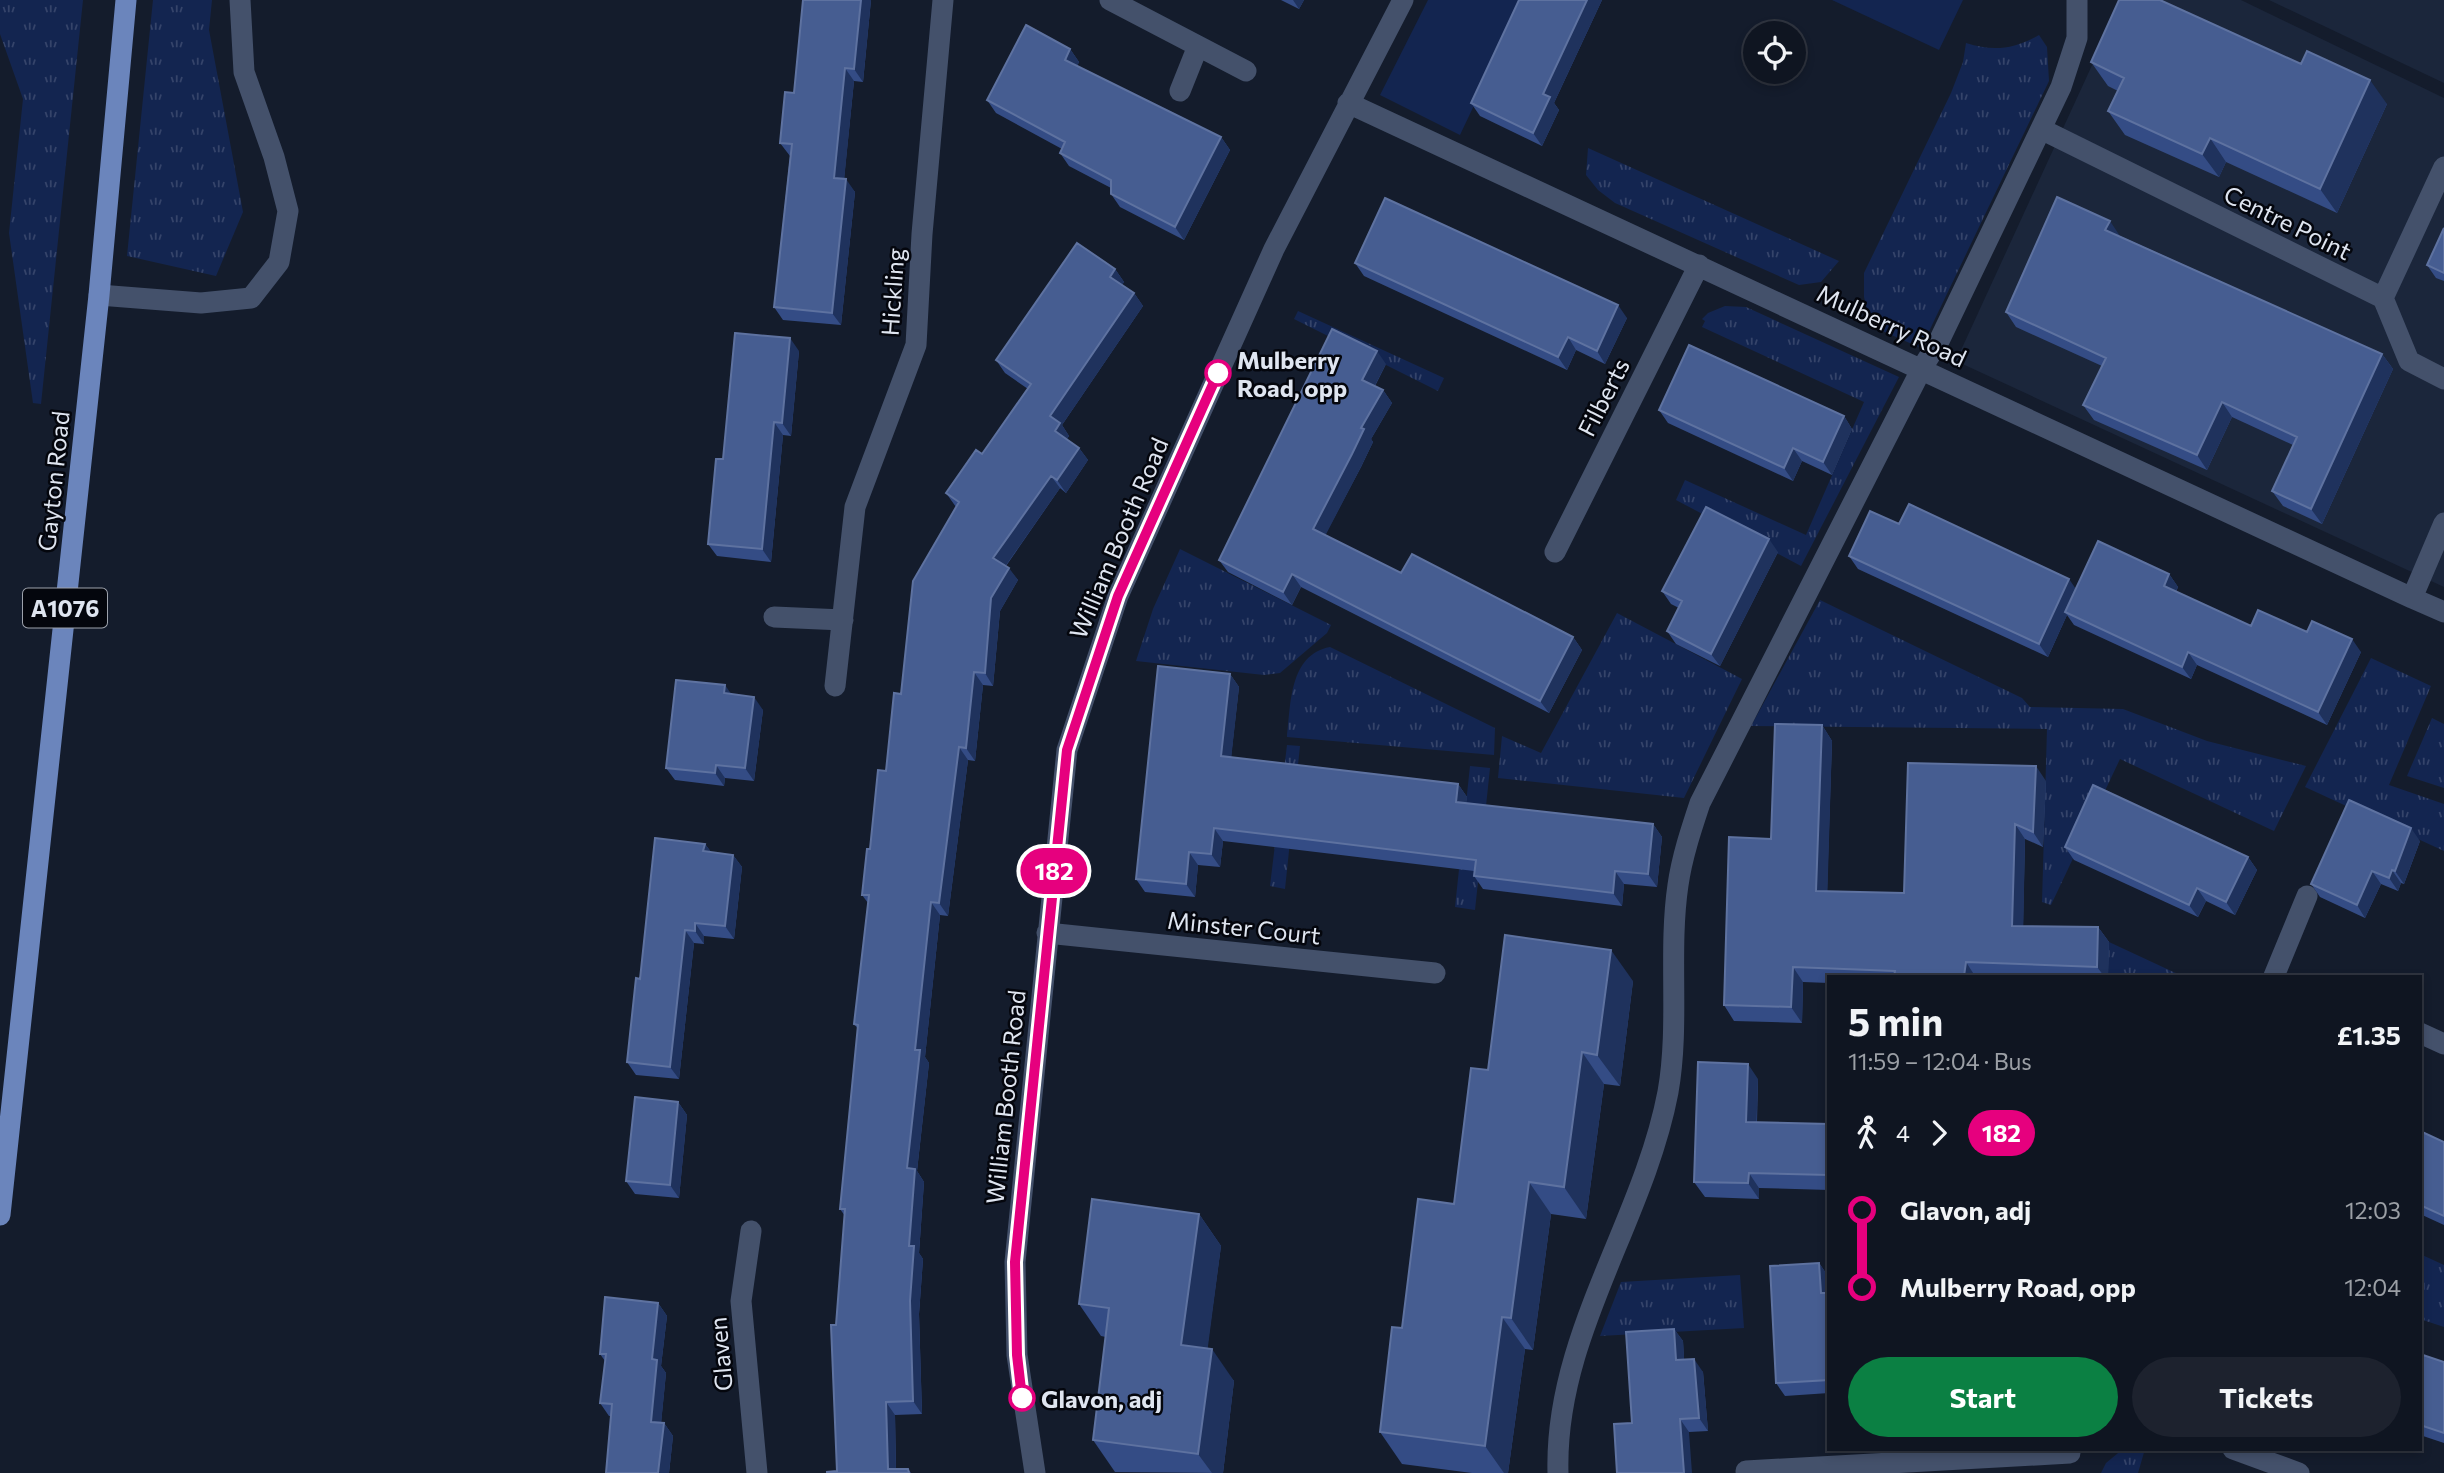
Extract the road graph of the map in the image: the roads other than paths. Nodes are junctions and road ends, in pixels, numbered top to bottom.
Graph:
1 (126, 0) edge
2 (240, 0) edge
3 (943, 0) edge
4 (1110, 0) edge
5 (1403, 0) edge
6 (2077, 0) edge
7 (1198, 46) junction
8 (1246, 71) dead end
9 (1180, 91) dead end
10 (1348, 103) junction
11 (2041, 129) junction
12 (2444, 167) edge
13 (1699, 265) junction
14 (99, 295) junction
15 (2383, 298) junction
16 (1922, 368) junction
17 (2444, 379) edge
18 (2444, 523) edge
19 (1555, 552) dead end
20 (2412, 598) junction
21 (2444, 612) edge
22 (774, 617) dead end
23 (843, 620) junction
24 (835, 686) dead end
25 (2307, 896) dead end
26 (1047, 933) junction
27 (1435, 973) dead end
28 (2282, 974) edge
29 (2422, 1034) edge
30 (2444, 1044) edge
31 (0, 1215) edge
32 (751, 1231) dead end
33 (2238, 1451) edge
34 (2070, 1458) edge
35 (1746, 1471) dead end
36 (757, 1473) edge
37 (1035, 1473) edge
38 (1558, 1473) edge
39 (2299, 1473) edge

1 - 14 main road, Gayton Road / A1076
2 - 14 street
3 - 23 street, Hickling
4 - 7 street
5 - 10 street, William Booth Road
6 - 11 street
7 - 8 street
7 - 9 street
10 - 13 street, Mulberry Road
10 - 26 street, William Booth Road
11 - 15 street, Centre Point
11 - 16 street
12 - 15 street
13 - 16 street, Mulberry Road
13 - 19 street, Filberts
14 - 31 main road, Gayton Road / A1076
15 - 17 street
16 - 20 street, Mulberry Road
16 - 38 street
18 - 20 street
20 - 21 street, Mulberry Road
22 - 23 street
23 - 24 street, Hickling
25 - 28 street
26 - 27 street, Minster Court
26 - 37 street, William Booth Road
29 - 30 street
32 - 36 street, Glaven
33 - 39 street
34 - 35 street

